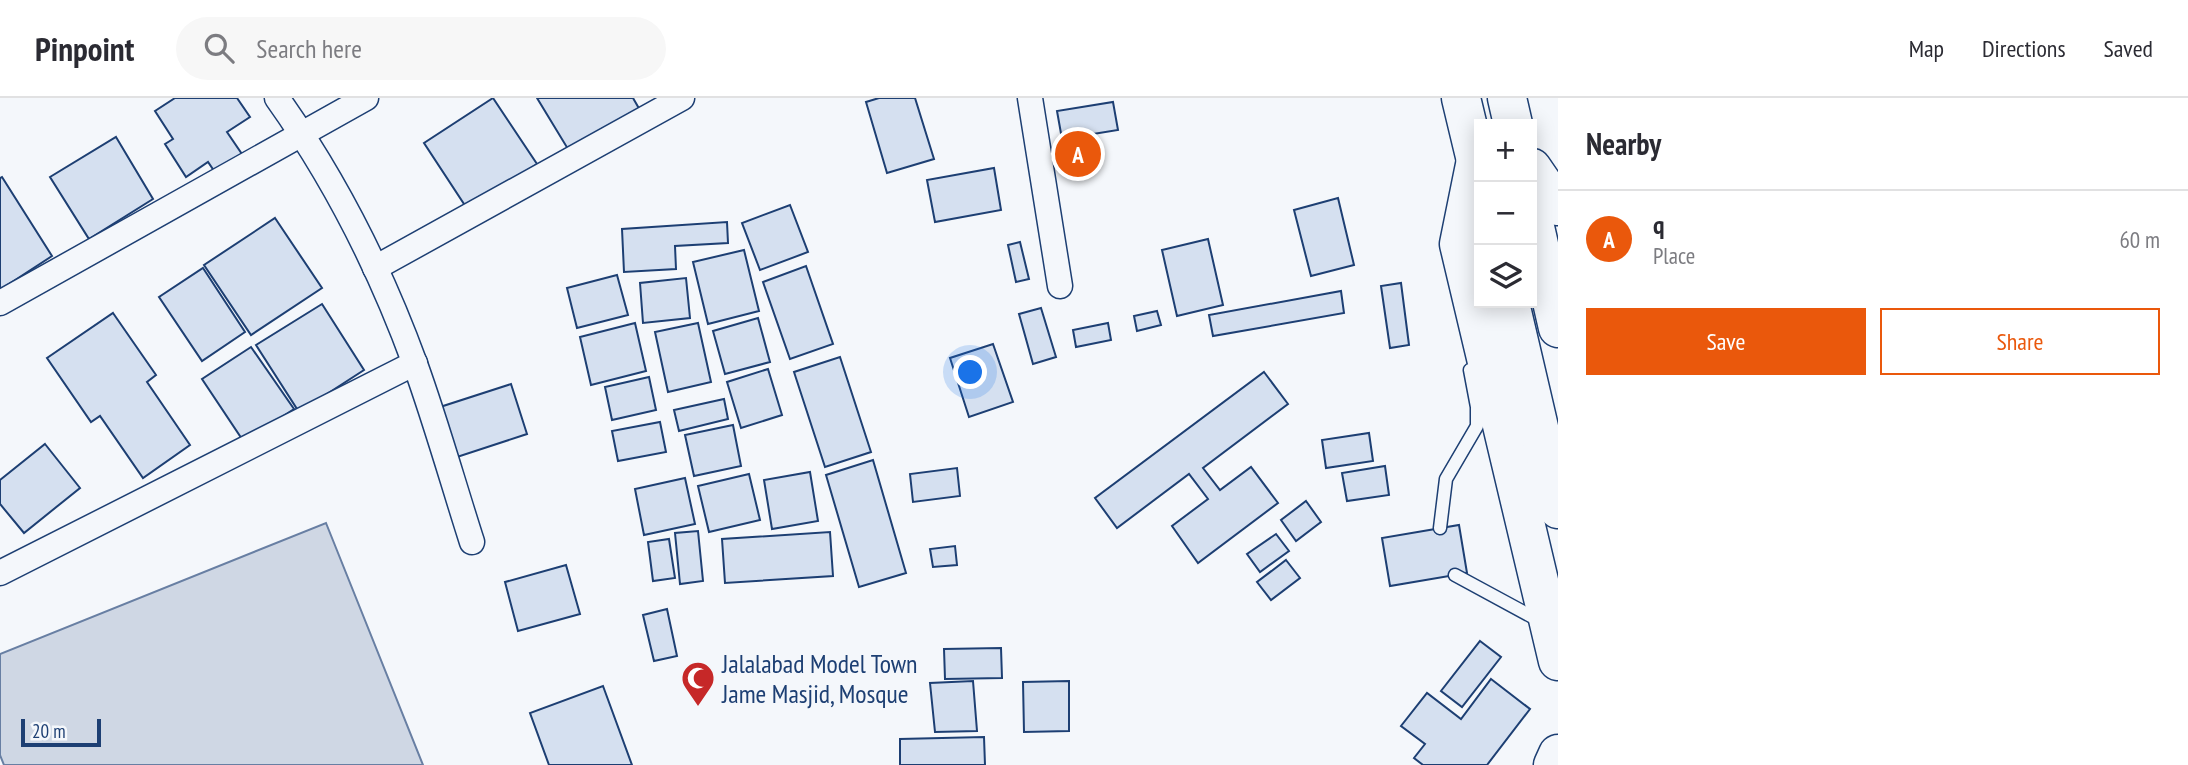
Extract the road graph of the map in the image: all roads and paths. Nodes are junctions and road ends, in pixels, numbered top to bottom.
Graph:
1 (277, 98) edge
2 (366, 98) edge
3 (682, 98) edge
4 (1031, 98) edge
5 (1461, 98) edge
6 (1507, 98) edge
7 (1512, 119) edge
8 (301, 132) junction
9 (1474, 150) edge
10 (1537, 174) edge
11 (1474, 175) edge
12 (1474, 182) edge
13 (1558, 206) edge
14 (1537, 236) edge
15 (1447, 256) dead end
16 (375, 268) junction
17 (1060, 286) dead end
18 (0, 303) edge
19 (1511, 308) edge
20 (1558, 328) edge
21 (1466, 352) dead end
22 (415, 363) junction
23 (1558, 509) edge
24 (1440, 528) dead end
25 (472, 542) dead end
26 (0, 573) edge
27 (1455, 575) dead end
28 (1555, 644) edge
29 (1558, 754) edge
30 (1553, 765) edge

1 - 8 street
2 - 8 street
3 - 16 street
4 - 17 street
5 - 9 highway
6 - 7 highway
8 - 16 street
8 - 18 street
10 - 13 highway
11 - 15 lane
12 - 28 highway
14 - 20 highway
16 - 22 street
19 - 23 highway
21 - 24 lane
22 - 25 street
22 - 26 street
27 - 28 lane
29 - 30 highway

